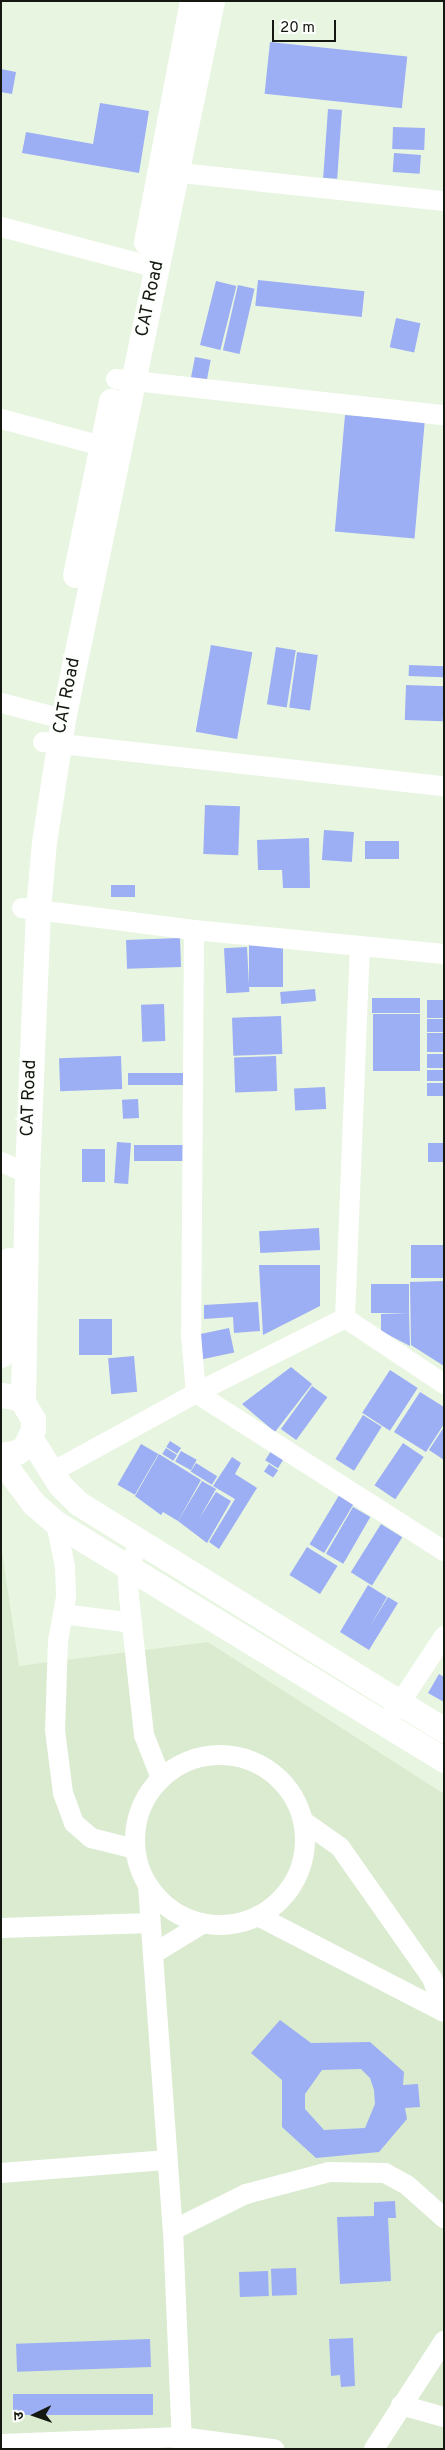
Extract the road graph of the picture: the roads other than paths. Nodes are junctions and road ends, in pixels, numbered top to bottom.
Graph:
1 (192, 1) edge
2 (212, 1) edge
3 (169, 171) junction
4 (444, 201) edge
5 (1, 227) edge
6 (149, 266) junction
7 (125, 380) junction
8 (444, 415) edge
9 (1, 419) edge
10 (102, 446) junction
11 (1, 703) edge
12 (55, 717) junction
13 (51, 744) junction
14 (444, 786) edge
15 (30, 909) junction
16 (194, 930) junction
17 (360, 946) junction
18 (444, 954) edge
19 (14, 1167) edge
20 (345, 1318) junction
21 (1, 1355) edge
22 (444, 1384) edge
23 (196, 1393) junction
24 (12, 1399) edge
25 (31, 1439) junction
26 (1, 1455) edge
27 (1, 1460) edge
28 (52, 1472) junction
29 (56, 1523) junction
30 (141, 1543) junction
31 (444, 1551) edge
32 (127, 1566) junction
33 (63, 1614) junction
34 (132, 1623) junction
35 (444, 1636) edge
36 (400, 1703) junction
37 (386, 1726) junction
38 (444, 1730) edge
39 (444, 1760) edge
40 (161, 1778) junction
41 (302, 1821) junction
42 (135, 1849) junction
43 (148, 1885) junction
44 (258, 1916) junction
45 (150, 1923) junction
46 (202, 1924) junction
47 (1, 1928) edge
48 (153, 1954) junction
49 (444, 2011) edge
50 (167, 2160) junction
51 (1, 2173) edge
52 (444, 2218) edge
53 (173, 2230) junction
54 (444, 2341) edge
55 (401, 2405) junction
56 (444, 2417) edge
57 (182, 2443) edge
58 (1, 2444) edge
59 (274, 2449) edge
60 (374, 2449) edge

1 - 3 street, CAT Road
2 - 3 street, CAT Road
3 - 4 street
3 - 6 street, CAT Road
5 - 6 street
6 - 7 street, CAT Road
7 - 8 street
7 - 10 street, CAT Road
7 - 12 street, CAT Road
9 - 10 street
10 - 12 street, CAT Road
11 - 12 street
12 - 13 street, CAT Road
13 - 14 street
13 - 15 street, CAT Road
15 - 16 street
15 - 19 street, CAT Road
16 - 17 street
16 - 23 street
17 - 18 street
17 - 20 street
19 - 21 street, CAT Road
19 - 24 street, CAT Road
20 - 22 street
20 - 23 street
23 - 28 street
23 - 31 street
24 - 25 street
25 - 26 street
25 - 28 street
27 - 29 street
28 - 30 street
29 - 32 street
29 - 33 street
30 - 32 street
30 - 36 street
32 - 34 street
32 - 37 street
33 - 34 street
33 - 42 street
34 - 40 street
35 - 36 street
36 - 37 street
36 - 38 street
37 - 39 street
40 - 41 street
40 - 42 street
41 - 44 street
41 - 49 street
42 - 43 street
43 - 45 street
43 - 46 street
44 - 46 street
44 - 49 street
45 - 47 street
45 - 48 street
46 - 48 street
48 - 50 street
50 - 51 street
50 - 53 street
52 - 53 street
53 - 57 street
54 - 55 street
55 - 56 street
55 - 60 street
57 - 58 street
57 - 59 street

